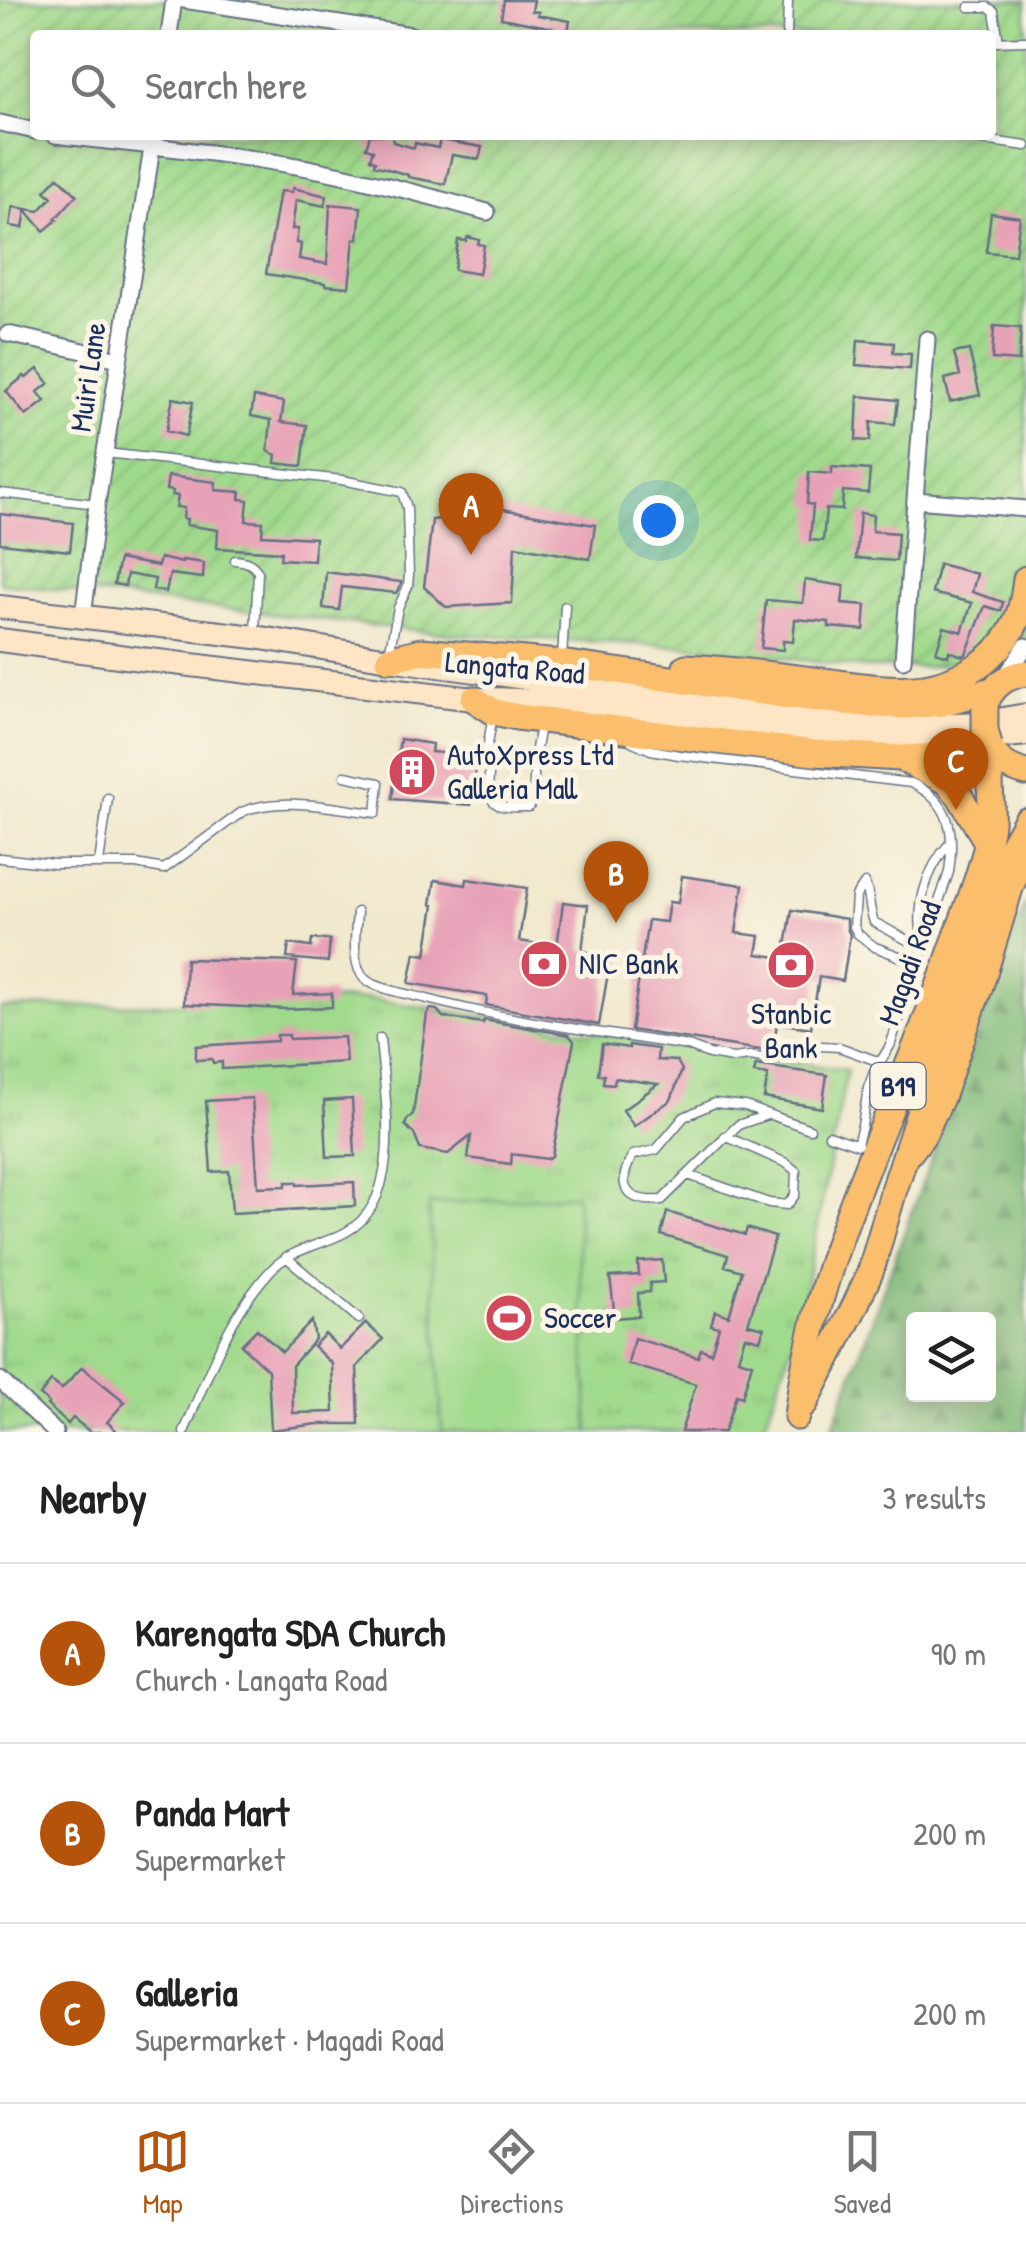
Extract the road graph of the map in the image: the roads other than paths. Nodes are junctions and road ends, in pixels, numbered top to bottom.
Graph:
1 (174, 0) edge
2 (184, 0) edge
3 (788, 0) edge
4 (280, 7) edge
5 (970, 7) dead end
6 (170, 30) edge
7 (388, 30) edge
8 (787, 30) edge
9 (995, 30) edge
10 (1026, 41) edge
11 (996, 42) edge
12 (0, 123) edge
13 (30, 130) edge
14 (153, 140) edge
15 (984, 140) edge
16 (1026, 146) edge
17 (487, 212) dead end
18 (8, 334) dead end
19 (927, 339) dead end
20 (119, 359) junction
21 (106, 453) junction
22 (0, 493) edge
23 (915, 500) junction
24 (96, 504) junction
25 (1026, 509) edge
26 (235, 560) dead end
27 (1026, 579) edge
28 (564, 606) dead end
29 (0, 607) edge
30 (83, 617) junction
31 (255, 637) junction
32 (0, 640) edge
33 (1026, 646) edge
34 (388, 659) junction
35 (904, 660) dead end
36 (561, 664) junction
37 (1001, 688) edge
38 (484, 705) junction
39 (1026, 716) edge
40 (541, 720) junction
41 (622, 730) junction
42 (1026, 734) edge
43 (992, 751) junction
44 (491, 757) junction
45 (900, 758) junction
46 (534, 761) junction
47 (1026, 772) edge
48 (345, 776) dead end
49 (108, 798) dead end
50 (1026, 822) edge
51 (951, 842) junction
52 (987, 842) junction
53 (1026, 854) edge
54 (0, 858) edge
55 (98, 863) junction
56 (357, 912) dead end
57 (924, 944) junction
58 (917, 963) junction
59 (380, 1038) dead end
60 (880, 1062) junction
61 (868, 1088) junction
62 (894, 1098) junction
63 (767, 1116) junction
64 (810, 1129) dead end
65 (830, 1135) dead end
66 (726, 1136) junction
67 (864, 1148) junction
68 (906, 1156) junction
69 (688, 1176) junction
70 (834, 1254) junction
71 (286, 1258) junction
72 (871, 1270) junction
73 (360, 1320) dead end
74 (0, 1380) edge
75 (794, 1424) edge
76 (55, 1432) edge
77 (184, 1432) edge

1 - 6 street
2 - 4 street
3 - 8 lane
4 - 7 street
5 - 9 lane
10 - 11 lane
12 - 13 street
14 - 17 street
14 - 20 street, Muiri Lane
15 - 16 lane
18 - 20 street
19 - 23 street
20 - 21 street, Muiri Lane
21 - 24 street, Muiri Lane
21 - 34 lane
22 - 24 lane
23 - 25 street
23 - 35 street
24 - 30 street, Muiri Lane
26 - 31 lane
27 - 36 main road
28 - 36 lane
29 - 30 main road, Langata Road
30 - 31 main road, Langata Road
31 - 34 main road, Langata Road
32 - 38 main road, Langata Road
33 - 37 street
34 - 36 main road
34 - 39 main road, Langata Road
36 - 37 main road
37 - 43 main road, Magadi Road, bridge
38 - 40 main road
38 - 42 main road, Langata Road
38 - 44 lane
40 - 41 main road
40 - 46 lane
41 - 45 main road
41 - 51 lane
43 - 45 main road
43 - 47 main road
43 - 52 main road, Magadi Road / B19
44 - 46 lane
44 - 46 lane
45 - 52 main road
48 - 55 lane
49 - 55 lane
50 - 68 main road, Magadi Road / B19
51 - 57 lane
51 - 57 lane
52 - 62 main road, Magadi Road / B19
53 - 68 main road
54 - 55 lane
56 - 60 lane
57 - 58 lane
57 - 58 lane
58 - 60 lane
59 - 71 lane
60 - 61 lane
61 - 62 lane
61 - 67 lane
62 - 67 main road, Magadi Road / B19
63 - 64 lane
63 - 66 lane
63 - 69 lane
65 - 67 lane
66 - 69 lane
66 - 69 lane
67 - 70 main road, Magadi Road / B19
68 - 72 main road, Magadi Road / B19
70 - 72 main road
70 - 75 main road, Magadi Road / B19
71 - 73 lane
71 - 77 lane
72 - 75 main road, Magadi Road / B19
74 - 76 street

